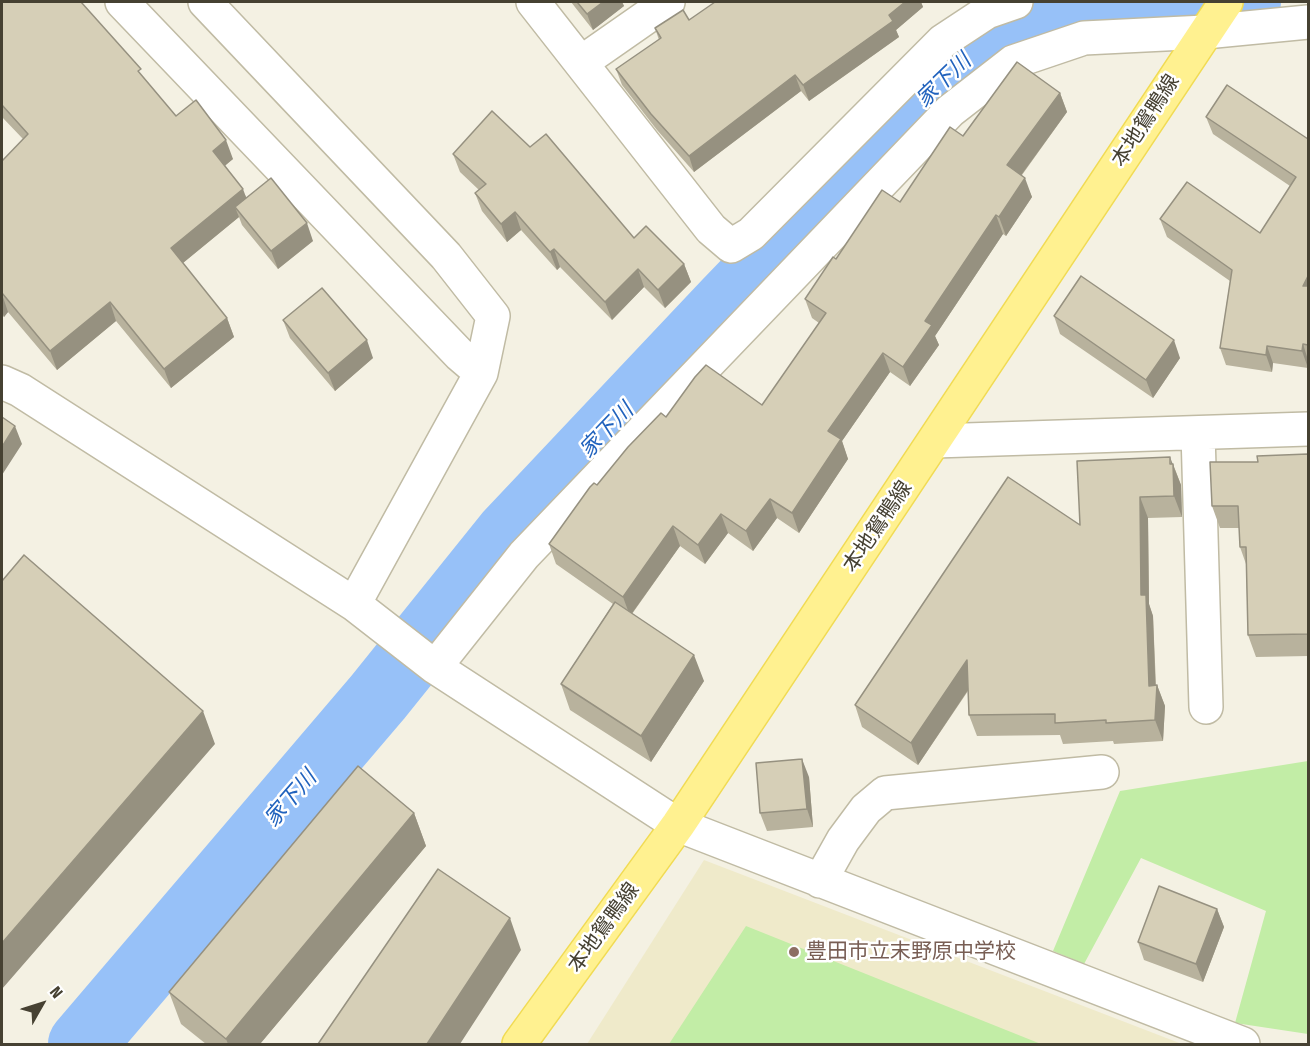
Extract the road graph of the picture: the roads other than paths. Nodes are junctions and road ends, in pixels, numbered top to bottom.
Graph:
1 (122, 2) edge
2 (205, 2) edge
3 (533, 2) edge
4 (668, 2) edge
5 (1016, 2) edge
6 (1226, 2) edge
7 (1308, 22) edge
8 (1205, 32) junction
9 (582, 62) junction
10 (481, 373) junction
11 (2, 382) edge
12 (1308, 429) edge
13 (1198, 433) junction
14 (935, 441) junction
15 (354, 604) junction
16 (435, 667) junction
17 (1206, 707) dead end
18 (1102, 772) dead end
19 (678, 825) junction
20 (820, 880) junction
21 (519, 1044) edge
22 (1243, 1044) edge

1 - 10 street
2 - 10 street
3 - 9 street
4 - 9 street
5 - 9 street
6 - 8 main road, 本地鴛鴨線
7 - 8 street
8 - 14 main road, 本地鴛鴨線
8 - 16 street
10 - 15 street
11 - 15 street
12 - 13 street
13 - 14 street
13 - 17 street
14 - 19 main road, 本地鴛鴨線
15 - 16 street
16 - 19 street
18 - 20 street
19 - 20 street
19 - 21 main road, 本地鴛鴨線
20 - 22 street

